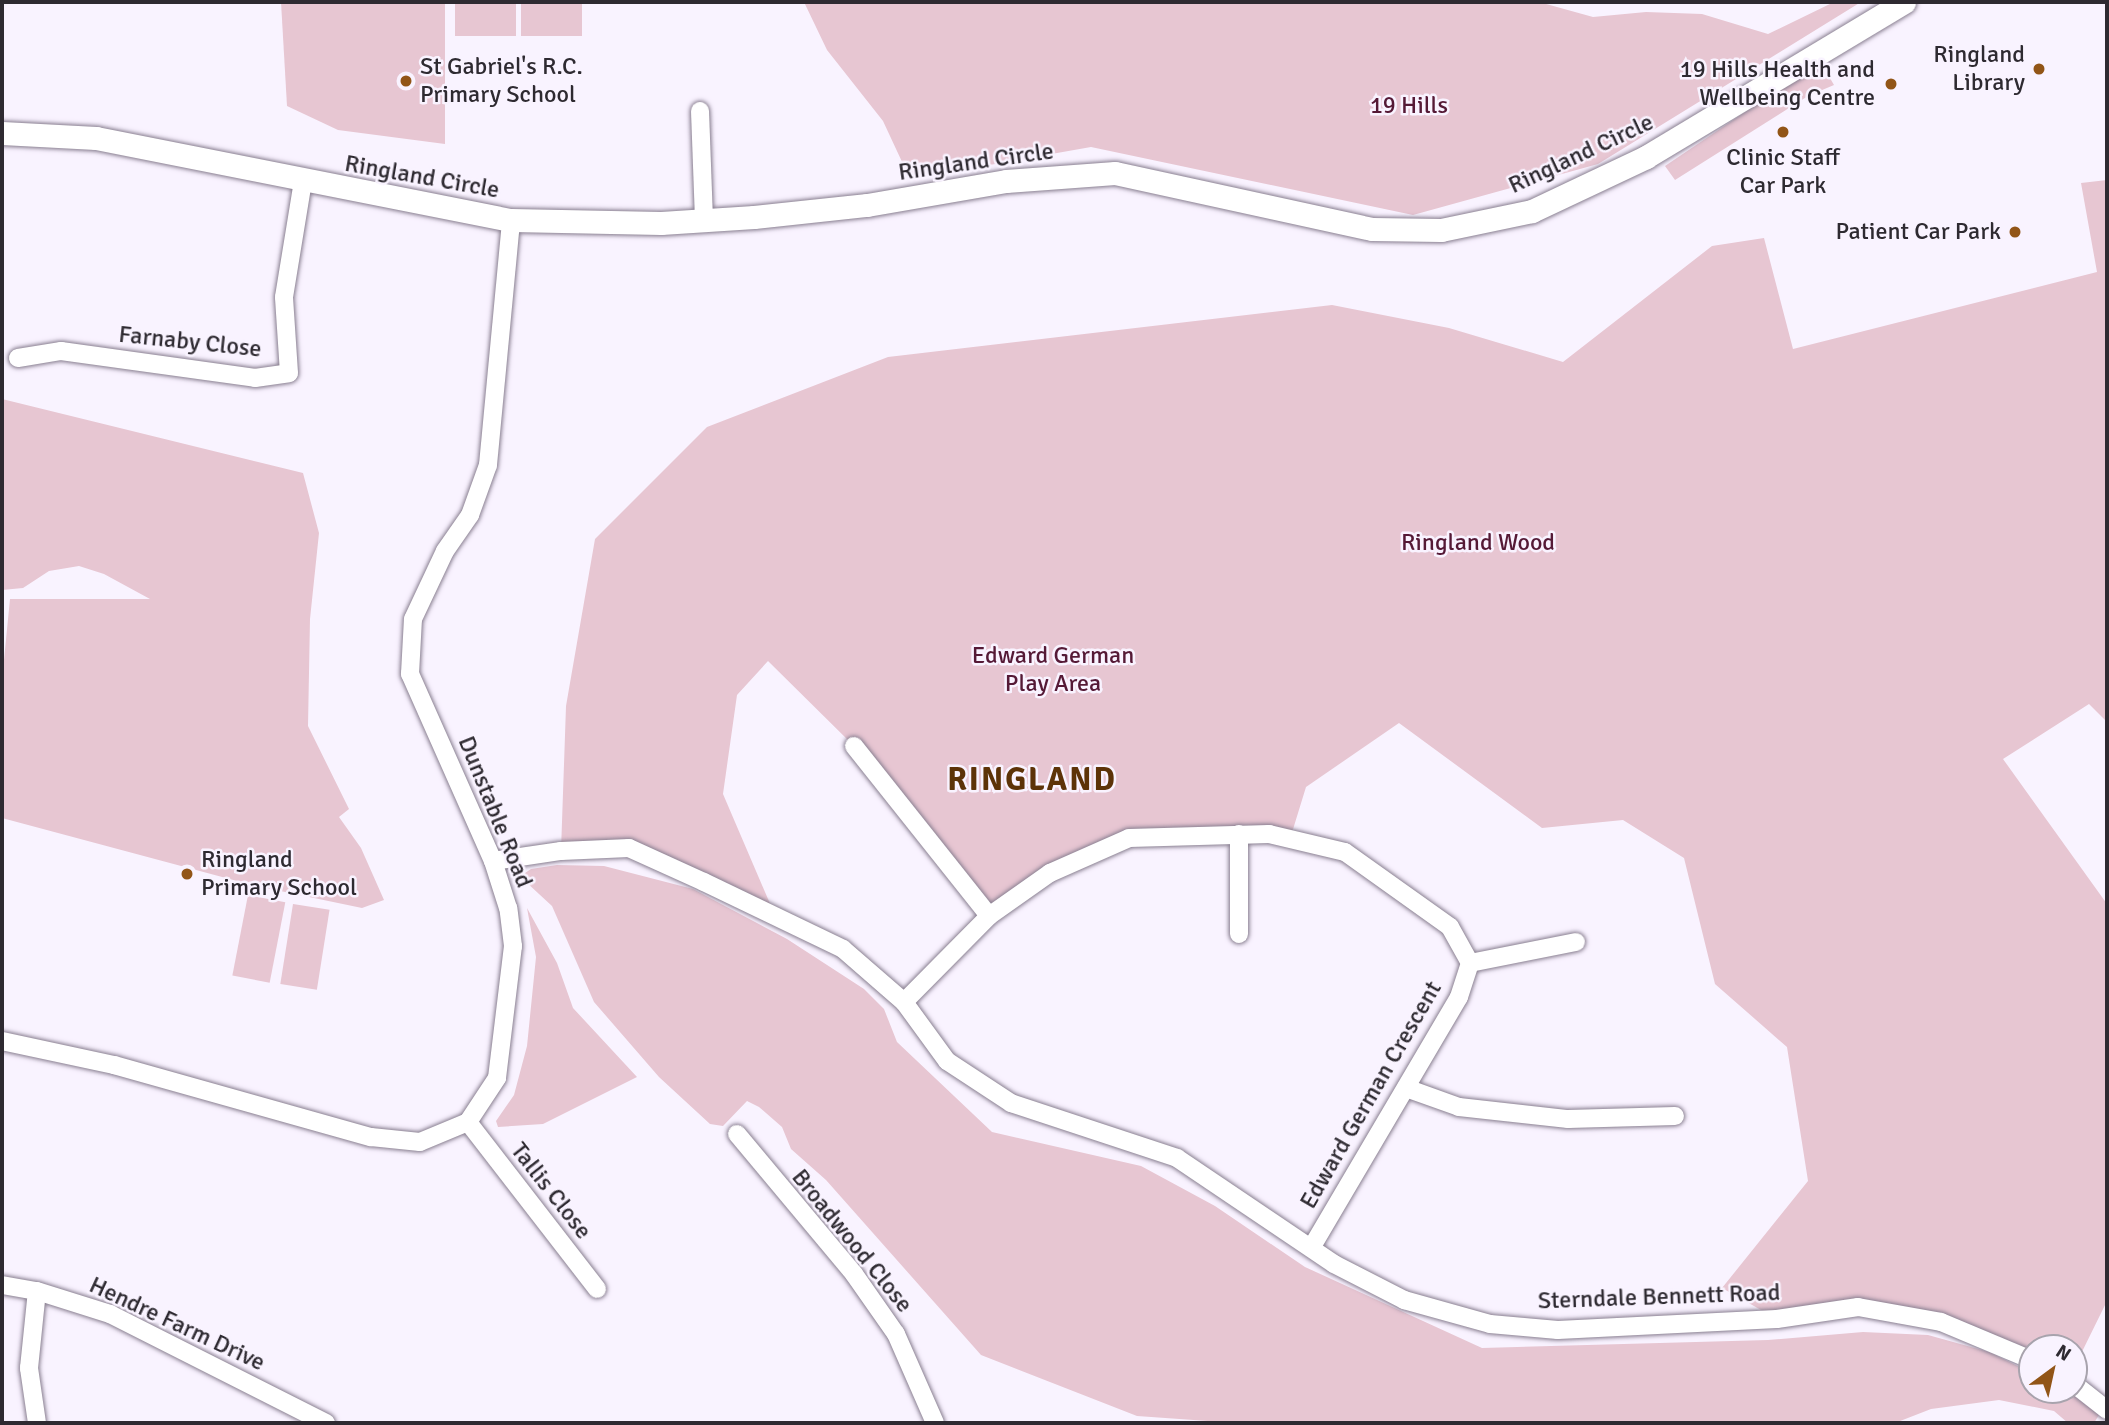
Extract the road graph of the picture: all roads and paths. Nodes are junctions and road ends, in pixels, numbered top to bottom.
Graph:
1 (1904, 2) edge
2 (700, 111) dead end
3 (2, 133) edge
4 (303, 181) junction
5 (511, 220) junction
6 (704, 221) junction
7 (18, 358) dead end
8 (854, 746) dead end
9 (1239, 834) junction
10 (493, 861) junction
11 (989, 916) junction
12 (1239, 934) dead end
13 (1576, 943) dead end
14 (1470, 962) junction
15 (904, 1002) junction
16 (2, 1041) edge
17 (1406, 1088) junction
18 (1675, 1116) dead end
19 (468, 1122) junction
20 (737, 1134) dead end
21 (1311, 1248) junction
22 (2, 1285) edge
23 (597, 1289) dead end
24 (37, 1291) junction
25 (2018, 1354) edge
26 (2088, 1395) edge
27 (2107, 1410) edge
28 (37, 1423) edge
29 (326, 1423) edge
30 (935, 1423) edge

1 - 6 street, Ringland Circle
2 - 6 street
3 - 4 street, Ringland Circle
4 - 5 street, Ringland Circle
4 - 7 street, Farnaby Close
5 - 6 street, Ringland Circle
5 - 10 street, Dunstable Road
8 - 11 street
9 - 11 street, Edward German Crescent
9 - 12 street
9 - 14 street, Edward German Crescent
10 - 15 street, Sterndale Bennett Road
10 - 19 street, Dunstable Road
11 - 15 street, Edward German Crescent
13 - 14 street
14 - 17 street, Edward German Crescent
15 - 21 street, Sterndale Bennett Road
16 - 19 street
17 - 18 street
17 - 21 street, Edward German Crescent
19 - 23 street, Tallis Close
20 - 30 street, Broadwood Close
21 - 25 street, Sterndale Bennett Road
22 - 24 street, Hendre Farm Drive
24 - 28 street
24 - 29 street, Hendre Farm Drive
26 - 27 street

